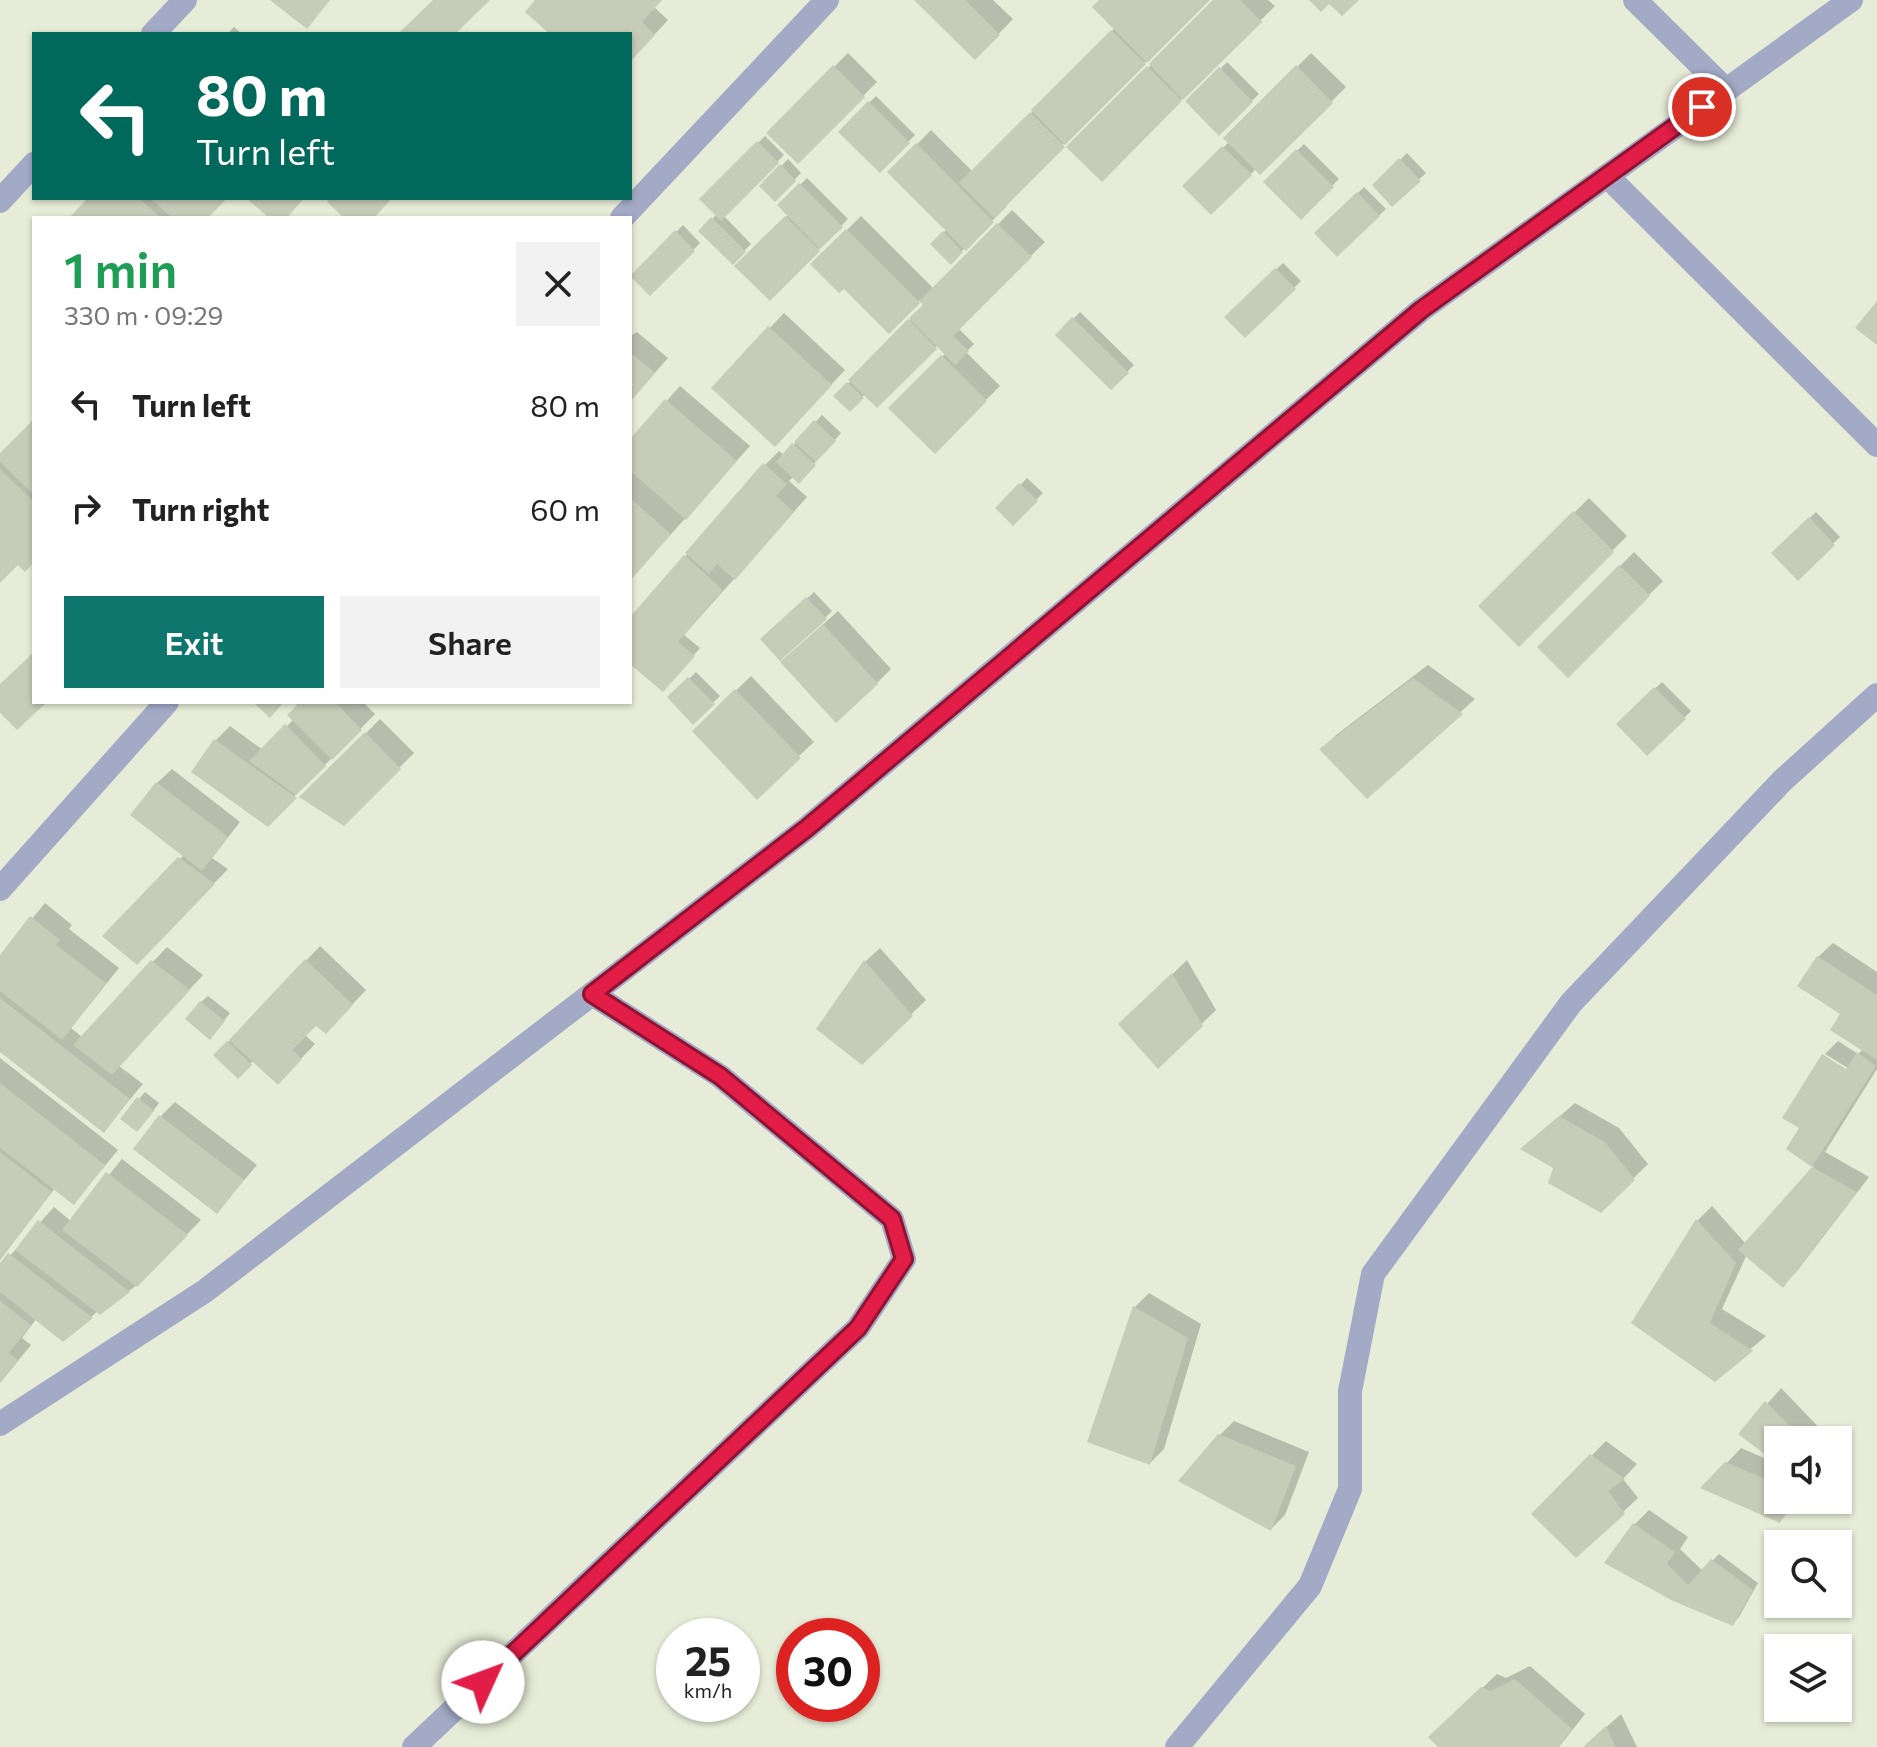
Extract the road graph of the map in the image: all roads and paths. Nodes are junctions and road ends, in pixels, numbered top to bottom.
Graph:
1 (185, 0) edge
2 (827, 0) edge
3 (1635, 0) edge
4 (1851, 0) edge
5 (155, 32) edge
6 (1726, 90) junction
7 (32, 166) edge
8 (1607, 176) junction
9 (0, 201) edge
10 (624, 216) edge
11 (1877, 445) edge
12 (1877, 695) edge
13 (165, 704) edge
14 (0, 889) edge
15 (592, 994) junction
16 (0, 1424) edge
17 (414, 1747) edge
18 (1177, 1747) edge

1 - 5 street
2 - 10 street
3 - 6 street
4 - 6 street
6 - 8 street
7 - 9 street
8 - 11 street
8 - 15 street
12 - 18 street
13 - 14 street
15 - 16 street
15 - 17 street

